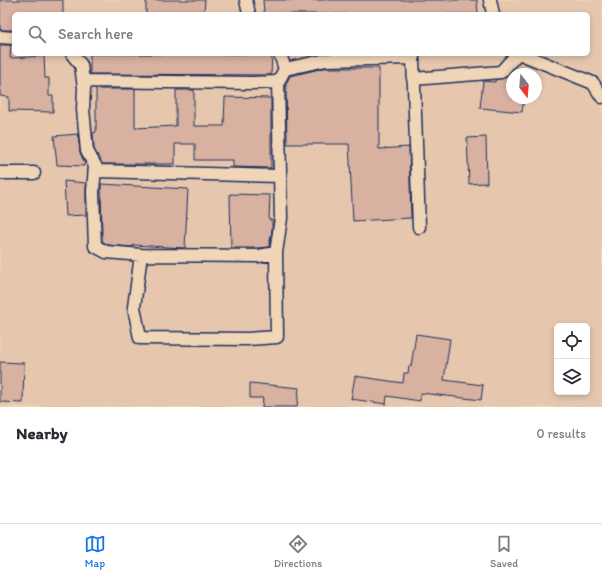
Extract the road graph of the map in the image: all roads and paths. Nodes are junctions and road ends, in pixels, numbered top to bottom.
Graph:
1 (246, 0) edge
2 (490, 0) edge
3 (249, 12) edge
4 (493, 12) edge
5 (0, 37) edge
6 (12, 38) edge
7 (74, 56) edge
8 (281, 56) edge
9 (515, 56) edge
10 (525, 56) edge
11 (285, 68) junction
12 (413, 79) junction
13 (84, 81) junction
14 (278, 82) junction
15 (602, 97) edge
16 (95, 166) junction
17 (0, 173) edge
18 (34, 173) dead end
19 (279, 176) junction
20 (419, 227) dead end
21 (276, 253) junction
22 (141, 255) junction

1 - 3 street
2 - 4 street
5 - 6 street
7 - 13 street
8 - 11 street
9 - 12 street
10 - 15 street
11 - 12 street
11 - 14 street
12 - 20 street
13 - 14 street
13 - 16 street
14 - 19 street
16 - 19 street
16 - 22 street
17 - 18 street
19 - 21 street
21 - 22 street
21 - 22 street

